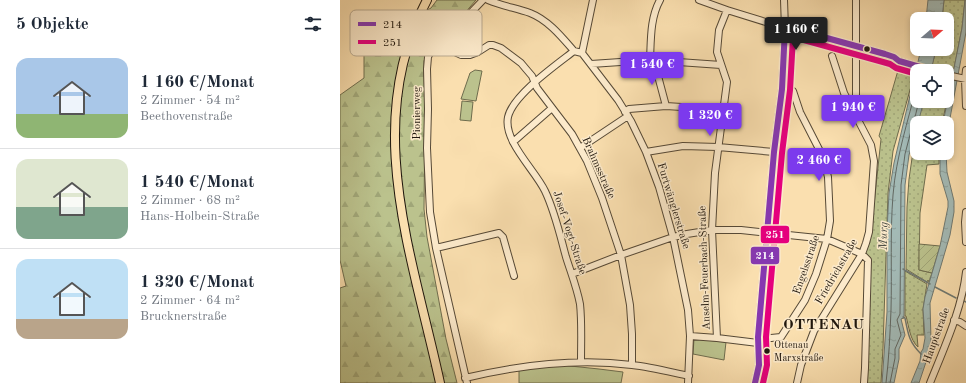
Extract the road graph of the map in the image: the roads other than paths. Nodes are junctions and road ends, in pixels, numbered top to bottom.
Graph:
1 (427, 0) edge
2 (482, 0) edge
3 (488, 0) edge
4 (593, 0) edge
5 (660, 0) edge
6 (701, 0) edge
7 (784, 0) edge
8 (856, 0) edge
9 (422, 10) edge
10 (473, 10) edge
11 (727, 10) junction
12 (785, 28) junction
13 (798, 34) junction
14 (855, 48) junction
15 (482, 49) edge
16 (574, 51) junction
17 (582, 53) junction
18 (405, 56) edge
19 (429, 56) edge
20 (832, 56) dead end
21 (783, 57) junction
22 (652, 61) junction
23 (591, 64) junction
24 (910, 64) edge
25 (721, 65) junction
26 (966, 70) edge
27 (954, 77) edge
28 (964, 79) edge
29 (534, 82) junction
30 (782, 89) junction
31 (666, 106) junction
32 (966, 106) edge
33 (552, 108) junction
34 (852, 108) junction
35 (723, 112) junction
36 (627, 114) junction
37 (513, 142) junction
38 (718, 147) junction
39 (580, 148) junction
40 (646, 152) junction
41 (774, 152) junction
42 (966, 212) edge
43 (712, 230) junction
44 (767, 233) junction
45 (674, 237) junction
46 (828, 239) junction
47 (966, 242) edge
48 (436, 248) junction
49 (862, 254) junction
50 (621, 255) junction
51 (966, 272) edge
52 (572, 274) junction
53 (514, 276) dead end
54 (964, 297) edge
55 (954, 320) junction
56 (966, 326) edge
57 (690, 336) junction
58 (717, 338) junction
59 (758, 340) junction
60 (581, 362) junction
61 (632, 365) junction
62 (689, 376) junction
63 (466, 380) edge
64 (440, 383) edge
65 (688, 383) edge
66 (756, 383) edge
67 (797, 383) edge
68 (864, 383) edge
69 (930, 383) edge

1 - 9 main road
2 - 10 street, Pionierweg
3 - 16 street
4 - 17 street
5 - 22 street
6 - 11 street
7 - 12 street
8 - 14 street
11 - 12 street
11 - 25 street, Anselm-Feuerbach-Straße
12 - 13 street
12 - 14 street
12 - 21 street
13 - 14 street
13 - 21 street
14 - 24 street
14 - 34 street
15 - 29 street, Brahmsstraße
16 - 17 street
16 - 29 street, Josef-Vogt-Straße
17 - 23 street, Furtwänglerstraße
18 - 64 main road
19 - 48 street, Pionierweg
20 - 34 street, Friedrichstraße
21 - 30 street
22 - 23 street
22 - 25 street
22 - 31 street
23 - 36 street, Furtwänglerstraße
25 - 35 street, Anselm-Feuerbach-Straße
26 - 28 street
27 - 28 street
28 - 32 street
29 - 33 street, Brahmsstraße
29 - 37 street, Josef-Vogt-Straße
30 - 41 street
30 - 46 street, Engelsstraße
31 - 35 street
31 - 36 street
33 - 37 street
33 - 39 street, Brahmsstraße
34 - 49 street, Friedrichstraße
35 - 38 street, Anselm-Feuerbach-Straße
36 - 39 street
36 - 40 street, Furtwänglerstraße
37 - 52 street, Josef-Vogt-Straße
38 - 40 street
38 - 41 street
38 - 43 street, Anselm-Feuerbach-Straße
39 - 50 street, Brahmsstraße
40 - 45 street, Furtwänglerstraße
41 - 44 street
42 - 47 street
43 - 44 street
43 - 45 street
43 - 58 street, Anselm-Feuerbach-Straße
44 - 46 street
44 - 59 street
45 - 50 street
45 - 57 street, Furtwänglerstraße
46 - 49 street
46 - 59 street, Engelsstraße
48 - 53 street
48 - 63 street, Pionierweg
49 - 67 street, Friedrichstraße
49 - 68 street
50 - 52 street
50 - 61 street, Brahmsstraße
51 - 54 street, Hauptstraße
52 - 60 street, Josef-Vogt-Straße
54 - 55 street, Hauptstraße
55 - 56 street
55 - 69 street, Hauptstraße
57 - 58 street
57 - 62 street, Furtwänglerstraße
58 - 59 street
59 - 66 street
60 - 61 street
60 - 63 street
61 - 62 street
62 - 65 street, Furtwänglerstraße

